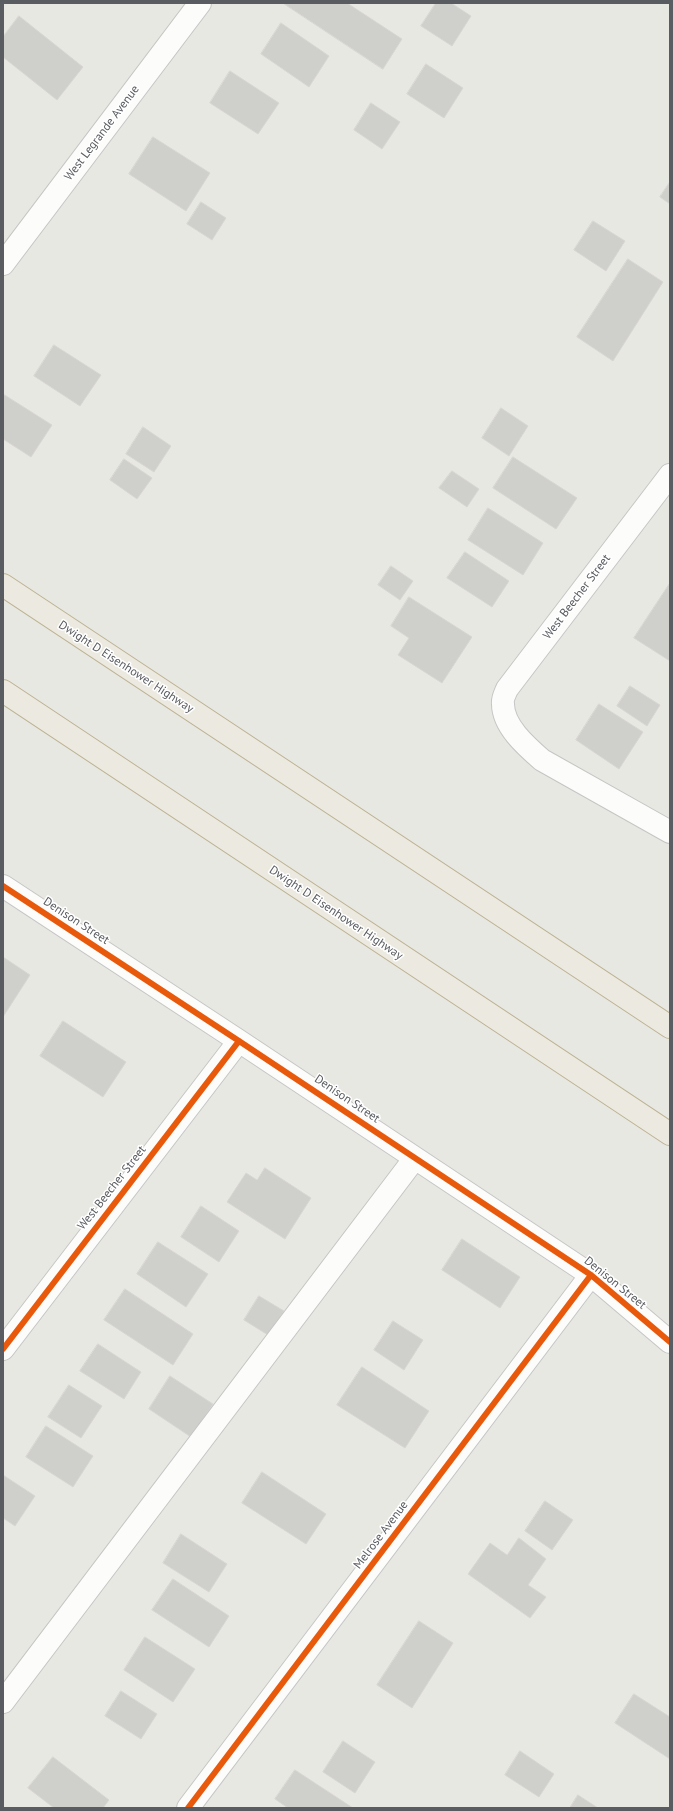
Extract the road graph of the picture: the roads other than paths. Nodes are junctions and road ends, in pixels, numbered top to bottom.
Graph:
1 (200, 3) edge
2 (3, 264) edge
3 (670, 475) edge
4 (3, 585) edge
5 (3, 691) edge
6 (670, 832) edge
7 (3, 886) edge
8 (670, 1026) edge
9 (239, 1041) junction
10 (670, 1134) edge
11 (415, 1158) junction
12 (591, 1275) junction
13 (670, 1342) edge
14 (3, 1349) edge
15 (3, 1702) edge
16 (188, 1808) edge

1 - 2 street, West Legrande Avenue
3 - 6 street, West Beecher Street
4 - 8 highway, Dwight D Eisenhower Highway
5 - 10 highway, Dwight D Eisenhower Highway
7 - 9 street, Denison Street
9 - 11 street, Denison Street
9 - 14 street, West Beecher Street
11 - 12 street, Denison Street
11 - 15 street
12 - 13 street, Denison Street
12 - 16 street, Melrose Avenue

